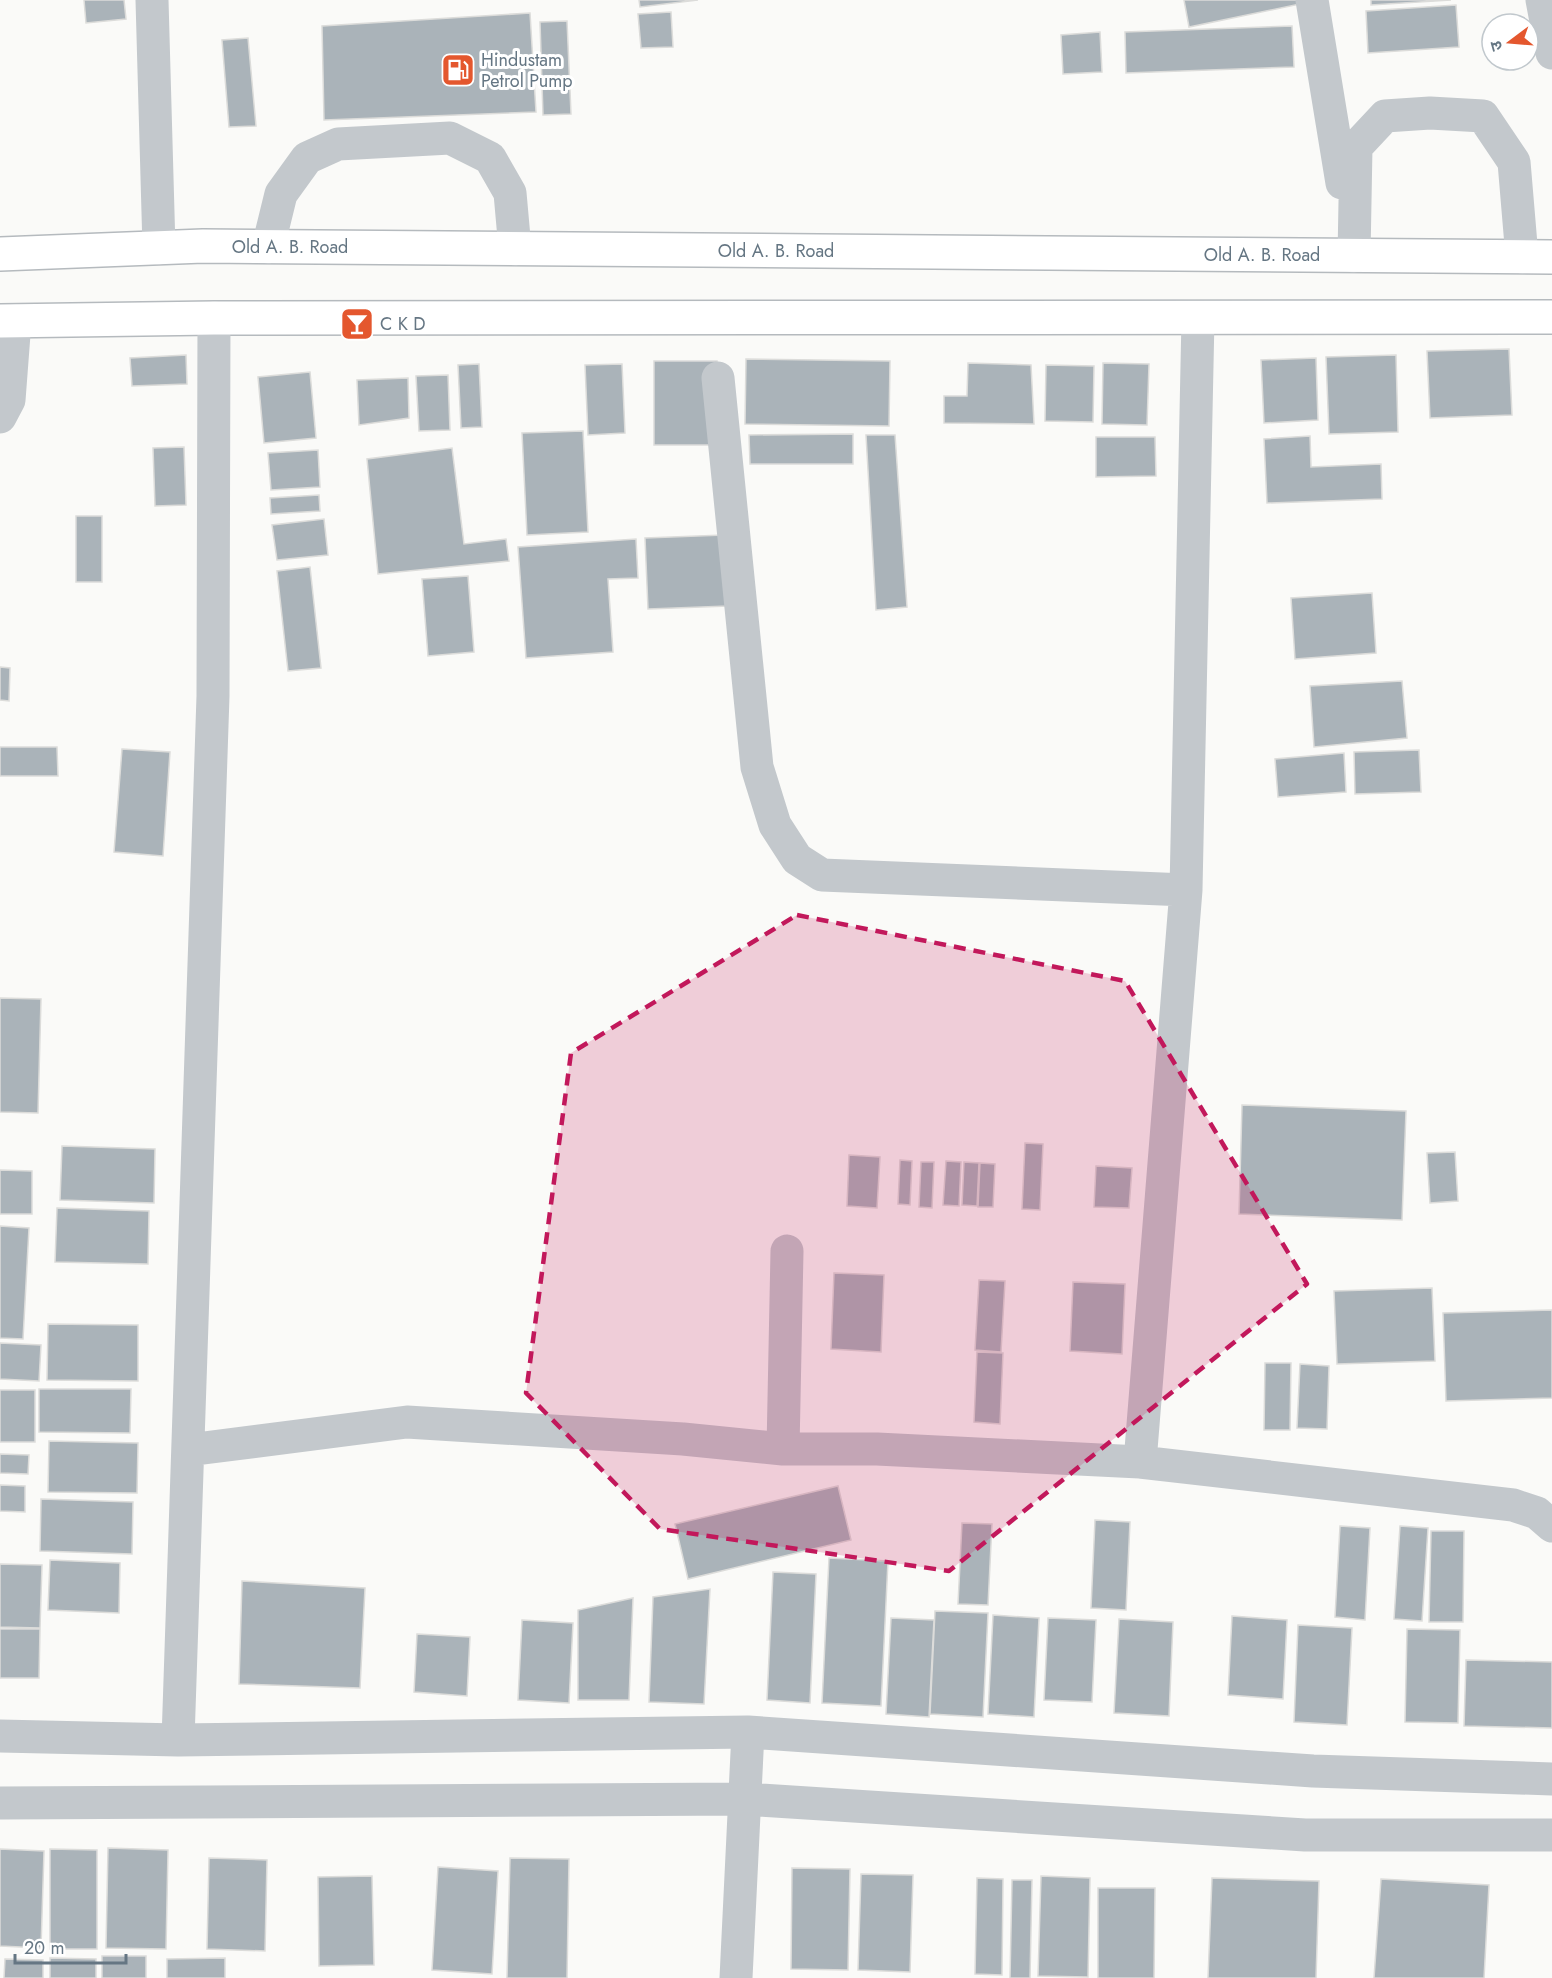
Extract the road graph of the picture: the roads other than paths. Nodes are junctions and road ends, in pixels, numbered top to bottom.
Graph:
1 (152, 0) edge
2 (1312, 0) edge
3 (1542, 0) edge
4 (1552, 53) edge
5 (268, 246) junction
6 (159, 248) junction
7 (515, 249) junction
8 (0, 254) edge
9 (1354, 256) junction
10 (1537, 257) edge
11 (1552, 317) edge
12 (214, 318) junction
13 (1198, 318) junction
14 (8, 321) edge
15 (718, 378) dead end
16 (0, 417) edge
17 (1186, 890) junction
18 (787, 1251) dead end
19 (783, 1449) junction
20 (188, 1450) junction
21 (1140, 1462) junction
22 (1552, 1526) edge
23 (748, 1732) junction
24 (0, 1736) edge
25 (178, 1740) junction
26 (1552, 1779) edge
27 (745, 1799) junction
28 (0, 1803) edge
29 (1552, 1835) edge
30 (736, 1978) edge

1 - 6 street
2 - 9 street
3 - 4 street
5 - 6 main road, Old A. B. Road
5 - 7 main road, Old A. B. Road
5 - 7 street
6 - 8 main road, Old A. B. Road
7 - 9 main road, Old A. B. Road
9 - 10 main road, Old A. B. Road
9 - 10 street
11 - 13 main road
12 - 13 main road
12 - 14 main road
12 - 20 street
13 - 17 street
14 - 16 street
15 - 17 street
17 - 21 street
18 - 19 street
19 - 20 street
19 - 21 street
20 - 25 street
21 - 22 street
23 - 25 street
23 - 26 street
23 - 27 street
24 - 25 street
27 - 28 street
27 - 29 street
27 - 30 street

